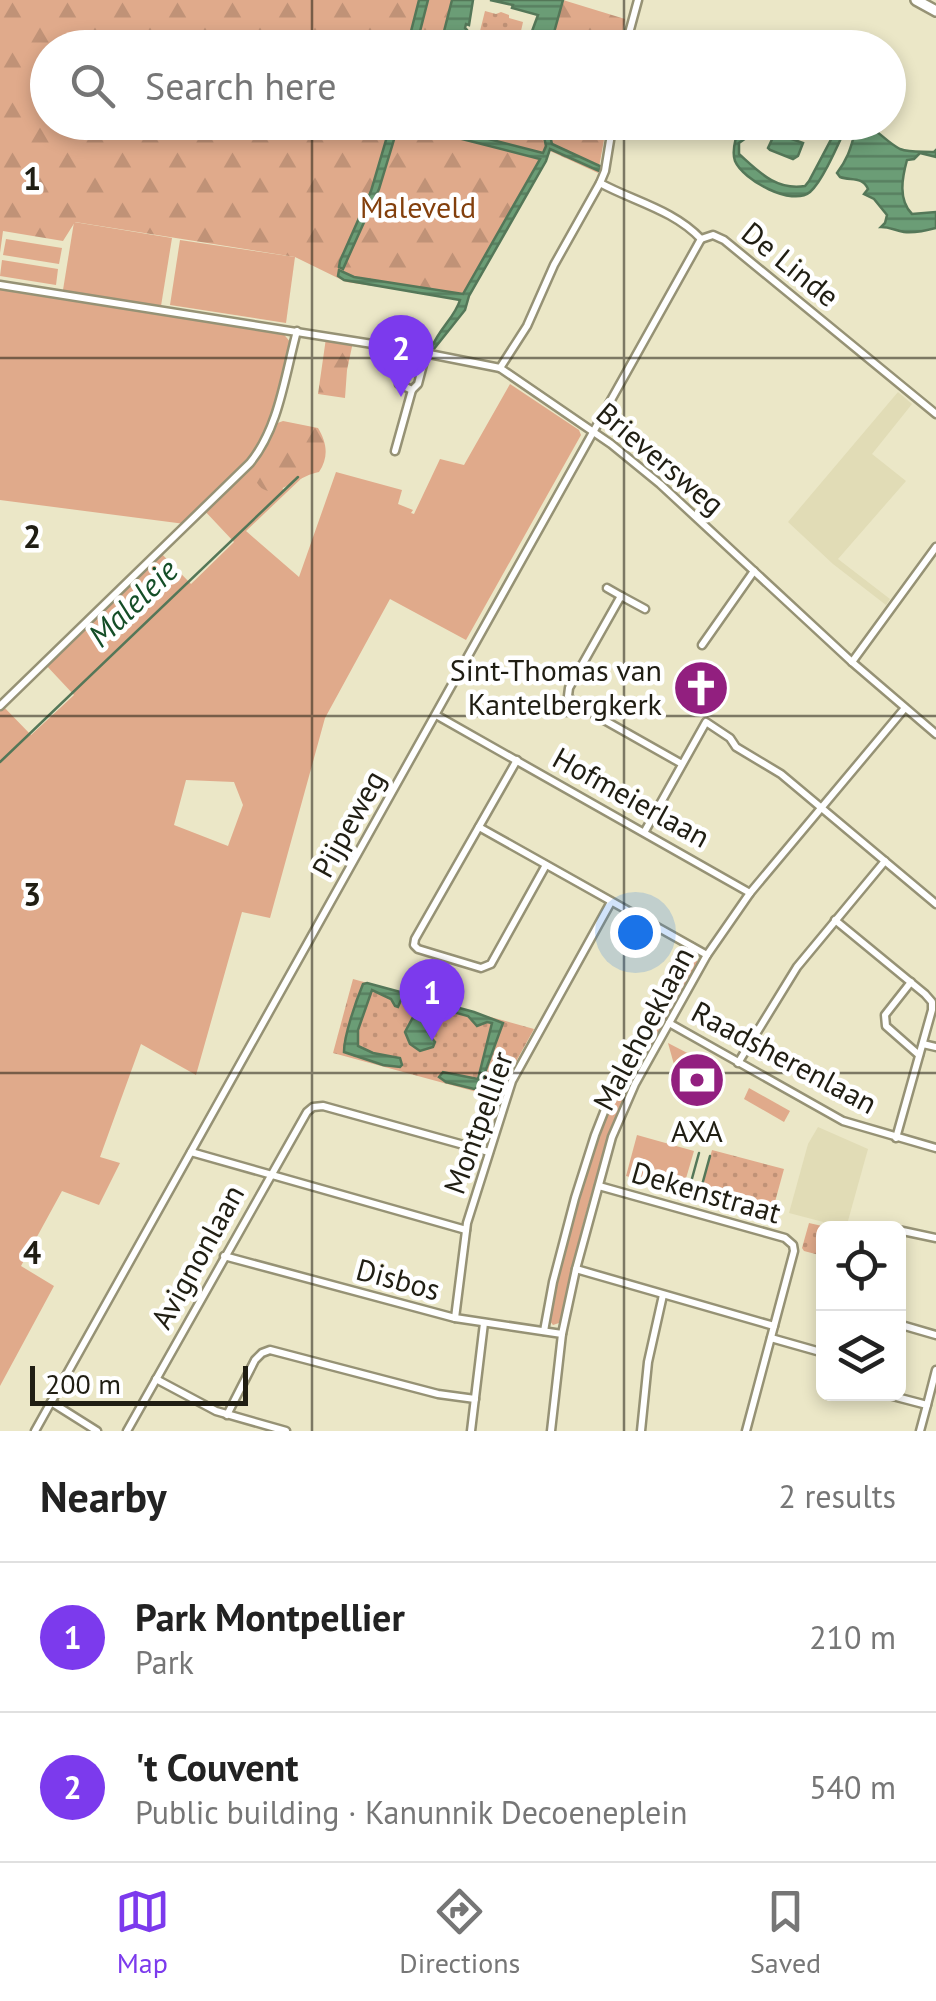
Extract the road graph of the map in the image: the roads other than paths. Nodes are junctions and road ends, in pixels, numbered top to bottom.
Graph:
1 (638, 0) edge
2 (916, 0) edge
3 (936, 12) edge
4 (630, 30) edge
5 (610, 140) edge
6 (600, 183) junction
7 (701, 238) junction
8 (0, 285) edge
9 (296, 331) junction
10 (404, 348) junction
11 (426, 353) junction
12 (500, 368) junction
13 (412, 390) junction
14 (936, 414) edge
15 (594, 432) junction
16 (395, 451) dead end
17 (936, 548) edge
18 (754, 571) junction
19 (607, 588) dead end
20 (621, 596) junction
21 (645, 610) dead end
22 (702, 645) dead end
23 (852, 662) junction
24 (0, 706) edge
25 (906, 708) junction
26 (436, 716) junction
27 (936, 734) edge
28 (516, 760) junction
29 (682, 764) junction
30 (822, 808) junction
31 (479, 827) junction
32 (645, 832) junction
33 (884, 861) junction
34 (546, 864) junction
35 (750, 892) junction
36 (611, 902) junction
37 (936, 904) edge
38 (835, 920) junction
39 (692, 947) junction
40 (707, 956) junction
41 (911, 982) junction
42 (669, 1023) junction
43 (923, 1044) junction
44 (936, 1047) edge
45 (919, 1055) junction
46 (738, 1063) junction
47 (896, 1138) junction
48 (936, 1148) edge
49 (191, 1152) junction
50 (488, 1152) junction
51 (270, 1174) junction
52 (599, 1186) junction
53 (466, 1230) junction
54 (906, 1232) edge
55 (936, 1238) edge
56 (224, 1256) junction
57 (576, 1269) junction
58 (662, 1295) junction
59 (455, 1318) junction
60 (484, 1323) junction
61 (774, 1326) junction
62 (906, 1326) edge
63 (544, 1331) junction
64 (562, 1334) junction
65 (936, 1334) edge
66 (772, 1338) junction
67 (816, 1352) edge
68 (936, 1370) edge
69 (156, 1379) junction
70 (475, 1399) junction
71 (906, 1400) edge
72 (51, 1402) junction
73 (927, 1405) junction
74 (226, 1414) junction
75 (35, 1431) edge
76 (97, 1431) edge
77 (127, 1431) edge
78 (286, 1431) edge
79 (471, 1431) edge
80 (551, 1431) edge
81 (641, 1431) edge
82 (746, 1431) edge
83 (920, 1431) edge

1 - 4 street
2 - 3 main road
5 - 6 street
6 - 7 street, De Linde
6 - 12 street
7 - 14 street, De Linde
7 - 15 street, Pijpeweg
8 - 9 street
9 - 10 street, Brieversweg
9 - 24 street
10 - 11 street, Brieversweg
10 - 13 street
11 - 12 street, Brieversweg
11 - 13 street
12 - 15 street, Brieversweg
13 - 16 street
15 - 18 street, Brieversweg
15 - 26 street, Pijpeweg
17 - 23 street
18 - 22 street
18 - 23 street, Brieversweg
19 - 20 street
20 - 21 street
20 - 29 street
23 - 25 street, Brieversweg
25 - 27 street, Brieversweg
25 - 30 street, Malehoeklaan
26 - 28 street, Hofmeierlaan
26 - 49 street, Pijpeweg
28 - 31 street
28 - 32 street, Hofmeierlaan
29 - 30 street
29 - 32 street
30 - 33 street
30 - 35 street, Malehoeklaan
31 - 34 street
31 - 34 street
32 - 35 street, Hofmeierlaan
33 - 37 street
33 - 38 street
34 - 36 street
35 - 40 street, Malehoeklaan
36 - 39 street
36 - 50 street, Montpellier
38 - 41 street
38 - 46 street
39 - 40 street
39 - 63 street, Malehoeklaan
40 - 42 street, Malehoeklaan
41 - 43 street
41 - 45 street
42 - 46 street, Raadsherenlaan
42 - 52 street, Malehoeklaan
43 - 44 street
43 - 45 street
45 - 47 street
46 - 47 street, Raadsherenlaan
47 - 48 street, Raadsherenlaan
49 - 51 street
49 - 72 street, Pijpeweg
50 - 51 street, Avignonlaan
50 - 53 street, Montpellier
51 - 53 street
51 - 56 street, Avignonlaan
52 - 57 street, Malehoeklaan
52 - 61 street, Dekenstraat
53 - 59 street, Montpellier
54 - 55 street
56 - 59 street, Disbos
56 - 69 street, Avignonlaan
57 - 58 street
57 - 64 street, Malehoeklaan
58 - 61 street
58 - 81 street
59 - 60 street, Disbos
60 - 63 street, Disbos
60 - 70 street
61 - 66 street
62 - 65 street
63 - 64 street, Disbos
64 - 80 street, Malehoeklaan
66 - 67 street
66 - 82 street
68 - 73 street
69 - 74 street
69 - 77 street, Avignonlaan
70 - 74 street
70 - 79 street
71 - 73 street
72 - 75 street, Pijpeweg
72 - 76 street
73 - 83 street
74 - 78 street

